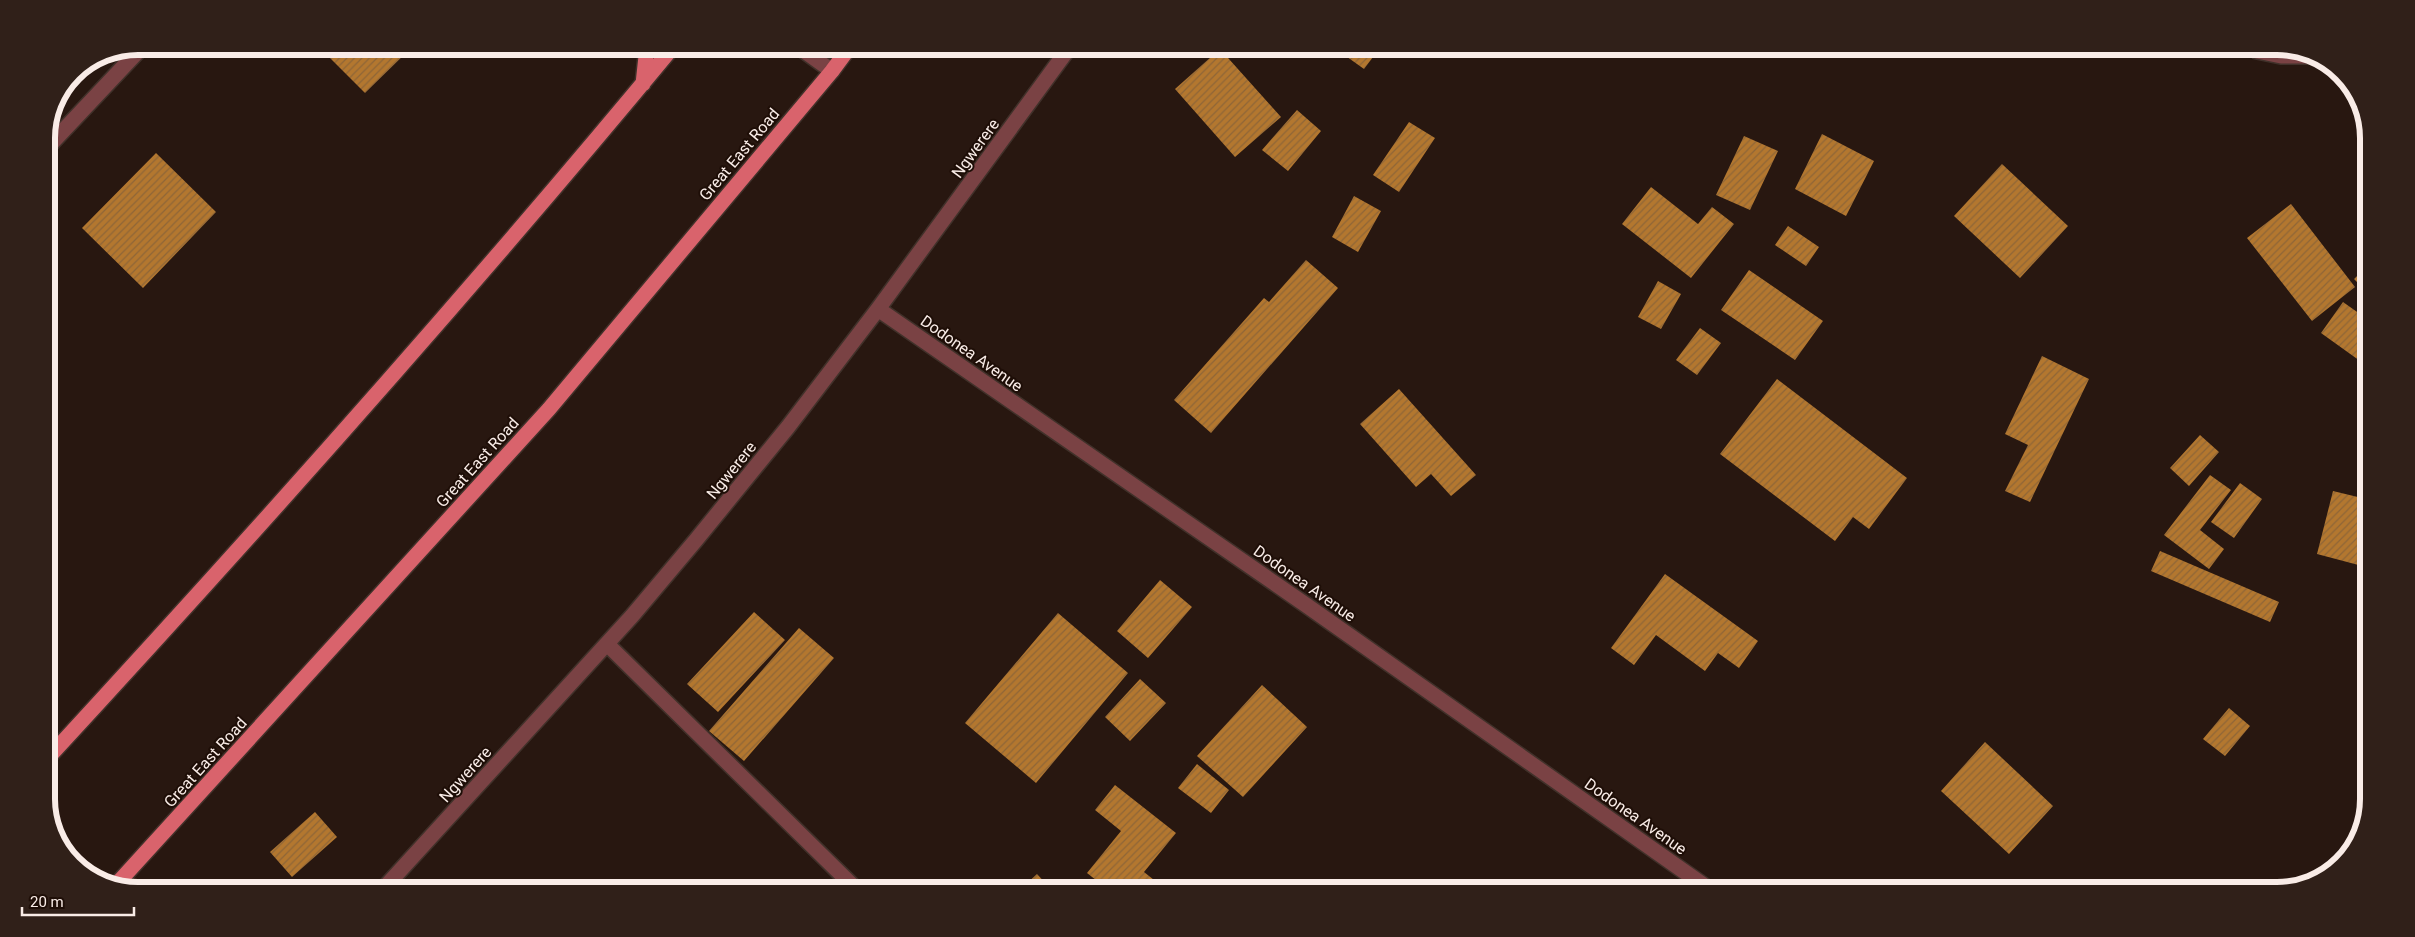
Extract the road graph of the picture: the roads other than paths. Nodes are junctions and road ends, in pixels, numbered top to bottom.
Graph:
1 (134, 55) edge
2 (646, 55) edge
3 (667, 55) edge
4 (810, 55) edge
5 (844, 55) edge
6 (1064, 55) edge
7 (832, 71) junction
8 (643, 84) junction
9 (55, 139) edge
10 (878, 309) junction
11 (607, 644) junction
12 (55, 750) edge
13 (121, 880) edge
14 (390, 882) edge
15 (848, 882) edge
16 (1698, 882) edge

1 - 9 street
2 - 8 main road
3 - 8 main road
4 - 7 street
5 - 7 main road, Great East Road
6 - 10 street, Ngwerere
7 - 13 main road, Great East Road
8 - 12 main road
10 - 11 street, Ngwerere
10 - 16 street, Dodonea Avenue
11 - 14 street, Ngwerere
11 - 15 street

